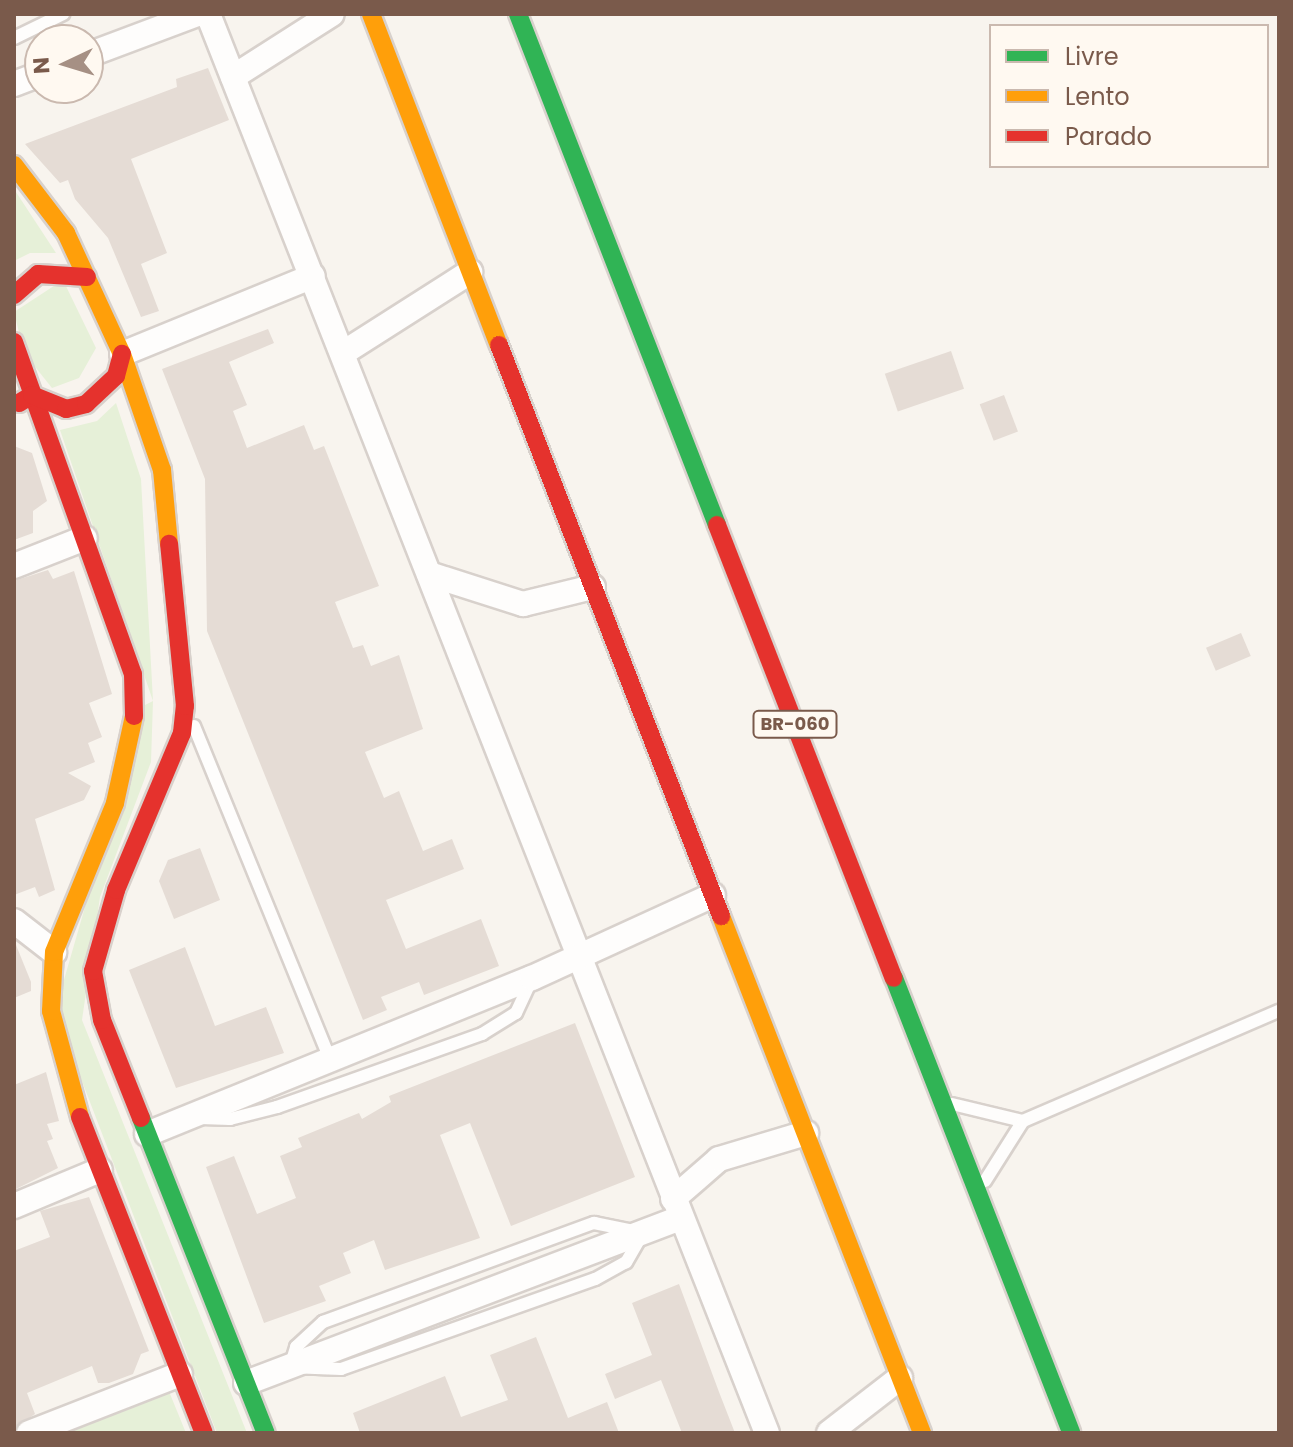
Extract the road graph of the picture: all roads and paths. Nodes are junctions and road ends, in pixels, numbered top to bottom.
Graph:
1 (63, 14) edge
2 (197, 14) edge
3 (208, 14) edge
4 (332, 14) edge
5 (371, 14) edge
6 (518, 14) edge
7 (151, 22) edge
8 (14, 38) edge
9 (104, 47) edge
10 (233, 77) junction
11 (14, 165) edge
12 (470, 272) junction
13 (313, 276) junction
14 (87, 277) junction
15 (14, 295) edge
16 (14, 342) edge
17 (343, 353) junction
18 (122, 354) junction
19 (32, 395) junction
20 (14, 406) edge
21 (85, 538) junction
22 (14, 566) edge
23 (429, 574) junction
24 (593, 587) junction
25 (185, 706) junction
26 (713, 895) junction
27 (14, 921) edge
28 (54, 952) junction
29 (578, 958) junction
30 (532, 978) junction
31 (1279, 1011) edge
32 (329, 1057) junction
33 (942, 1101) junction
34 (186, 1115) junction
35 (1023, 1121) junction
36 (806, 1133) junction
37 (147, 1134) junction
38 (100, 1170) junction
39 (978, 1195) junction
40 (14, 1206) edge
41 (676, 1208) junction
42 (180, 1374) junction
43 (900, 1378) junction
44 (246, 1383) junction
45 (29, 1433) edge
46 (204, 1433) edge
47 (266, 1433) edge
48 (767, 1433) edge
49 (829, 1433) edge
50 (922, 1433) edge
51 (1071, 1433) edge

1 - 8 lane
2 - 7 street
3 - 10 street
4 - 10 street
5 - 12 main road
6 - 33 main road, BR-060
7 - 9 street
10 - 13 street
11 - 14 main road
12 - 17 street
12 - 24 main road
13 - 17 street
13 - 18 street
14 - 15 main road
14 - 18 main road
16 - 19 main road
17 - 23 street
18 - 19 main road
18 - 25 main road
19 - 20 main road
19 - 21 main road
21 - 22 street
21 - 28 main road
23 - 24 street
23 - 29 street
24 - 26 main road
25 - 32 lane
25 - 37 main road
26 - 29 street
26 - 36 main road
27 - 28 street
28 - 38 main road
29 - 30 street
29 - 41 street
30 - 32 street
30 - 34 lane
31 - 35 lane
32 - 34 street
33 - 35 lane
33 - 39 main road, BR-060
34 - 37 street
35 - 39 lane
36 - 41 street
36 - 43 main road
37 - 44 main road
38 - 40 street
38 - 42 main road
39 - 51 main road, BR-060
41 - 44 street
41 - 48 street
42 - 45 street
42 - 46 main road
43 - 49 street
43 - 50 main road
44 - 47 main road

